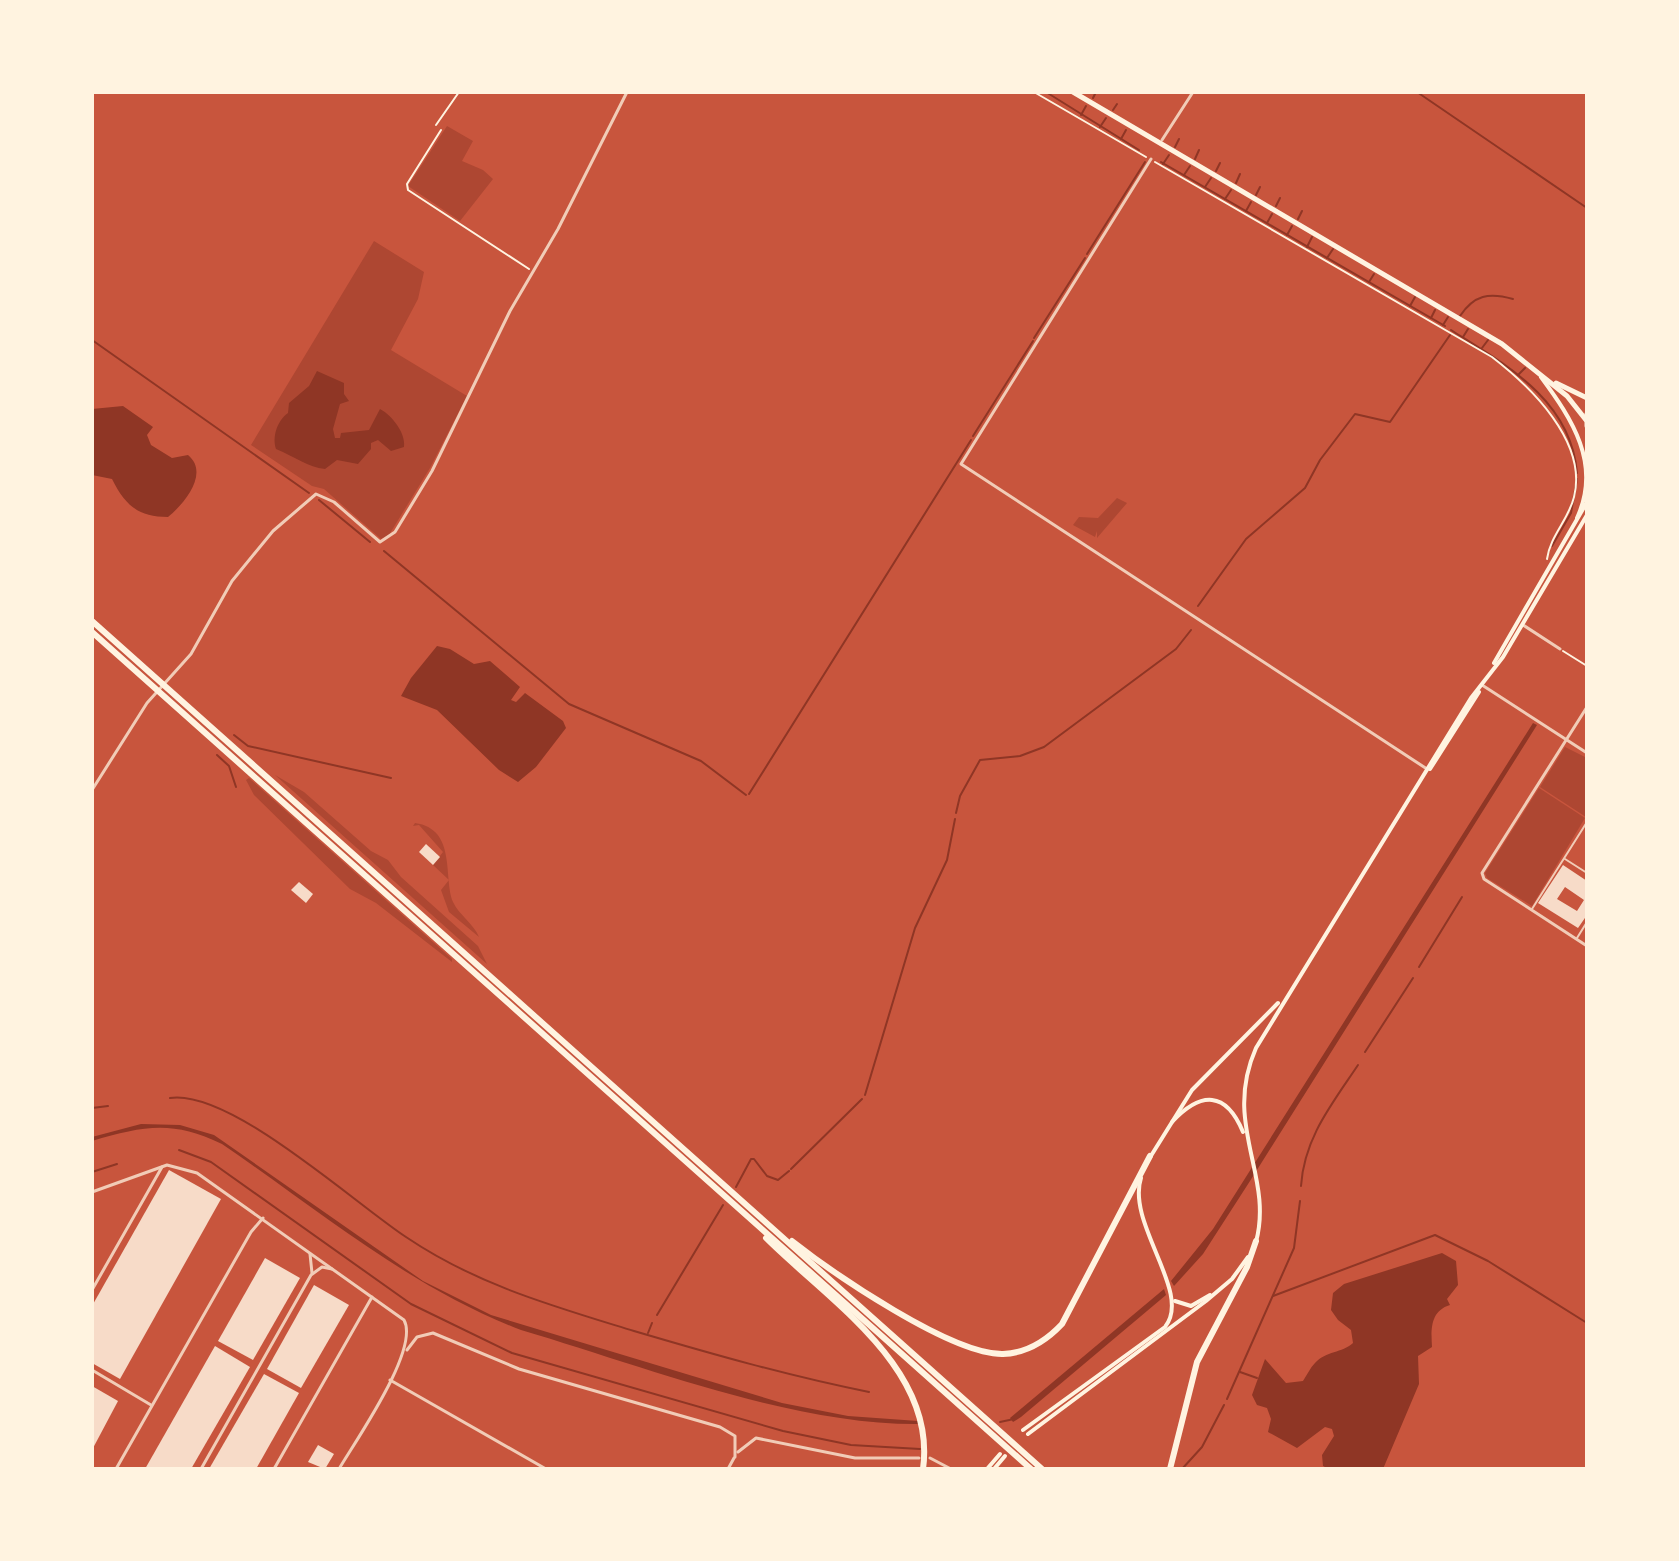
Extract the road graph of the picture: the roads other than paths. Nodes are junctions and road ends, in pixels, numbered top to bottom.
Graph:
1 (627, 92) edge
2 (1073, 92) edge
3 (1193, 92) edge
4 (1162, 140) dead end
5 (1151, 159) road end
6 (1534, 369) junction
7 (1541, 374) junction
8 (1587, 398) edge
9 (1587, 414) edge
10 (1586, 423) edge
11 (1587, 502) edge
12 (1587, 515) edge
13 (1567, 538) junction
14 (92, 621) edge
15 (1522, 625) junction
16 (92, 632) edge
17 (1560, 649) dead end
18 (1492, 669) junction
19 (1482, 685) junction
20 (1587, 707) edge
21 (1567, 740) junction
22 (1587, 753) edge
23 (1427, 771) junction
24 (92, 790) edge
25 (1587, 822) edge
26 (1564, 859) junction
27 (1587, 873) edge
28 (1531, 910) junction
29 (1587, 922) edge
30 (1576, 939) junction
31 (1587, 946) edge
32 (1285, 996) junction
33 (1165, 1129) junction
34 (1245, 1137) junction
35 (1150, 1156) junction
36 (162, 1167) junction
37 (724, 1191) junction
38 (92, 1192) edge
39 (263, 1218) junction
40 (1256, 1241) junction
41 (308, 1251) junction
42 (335, 1270) junction
43 (311, 1275) junction
44 (92, 1290) edge
45 (1219, 1290) junction
46 (372, 1297) junction
47 (1174, 1300) junction
48 (404, 1355) junction
49 (92, 1370) edge
50 (390, 1380) junction
51 (152, 1405) junction
52 (1023, 1430) dead end
53 (1028, 1434) dead end
54 (1018, 1452) junction
55 (735, 1457) junction
56 (924, 1459) junction
57 (116, 1469) edge
58 (201, 1469) edge
59 (274, 1469) edge
60 (339, 1469) edge
61 (546, 1469) edge
62 (728, 1469) edge
63 (923, 1469) edge
64 (951, 1469) edge
65 (987, 1469) edge
66 (994, 1469) edge
67 (1031, 1469) edge
68 (1042, 1469) edge
69 (1170, 1469) edge

1 - 24 street
2 - 6 main road
3 - 4 street
5 - 23 street
6 - 7 main road
6 - 13 main road
7 - 8 main road
7 - 10 main road
9 - 10 main road
11 - 13 main road
12 - 15 main road
13 - 18 main road
14 - 37 highway
15 - 17 street
15 - 18 main road
16 - 37 highway
18 - 19 main road
19 - 21 street
19 - 23 main road
20 - 21 street
21 - 22 street
21 - 28 street
23 - 32 main road
25 - 26 street
26 - 27 street
26 - 28 street
28 - 30 street
29 - 30 street
30 - 31 street
32 - 33 main road
32 - 34 main road
33 - 34 main road
33 - 35 main road
34 - 40 main road
35 - 37 highway
35 - 47 main road
36 - 38 street
36 - 39 street
36 - 44 street
37 - 54 highway
37 - 54 highway
37 - 56 highway
39 - 41 street
39 - 51 street
40 - 45 main road
40 - 69 highway
41 - 42 street
41 - 43 street
42 - 43 street
42 - 46 street
43 - 58 street
45 - 47 main road
45 - 53 main road
46 - 48 street
46 - 59 street
47 - 52 main road
48 - 50 street
48 - 55 street
49 - 51 street
50 - 60 street
50 - 61 street
51 - 57 street
54 - 67 highway
54 - 68 highway
55 - 56 street
55 - 62 street
56 - 63 highway
56 - 64 street
65 - 66 main road

